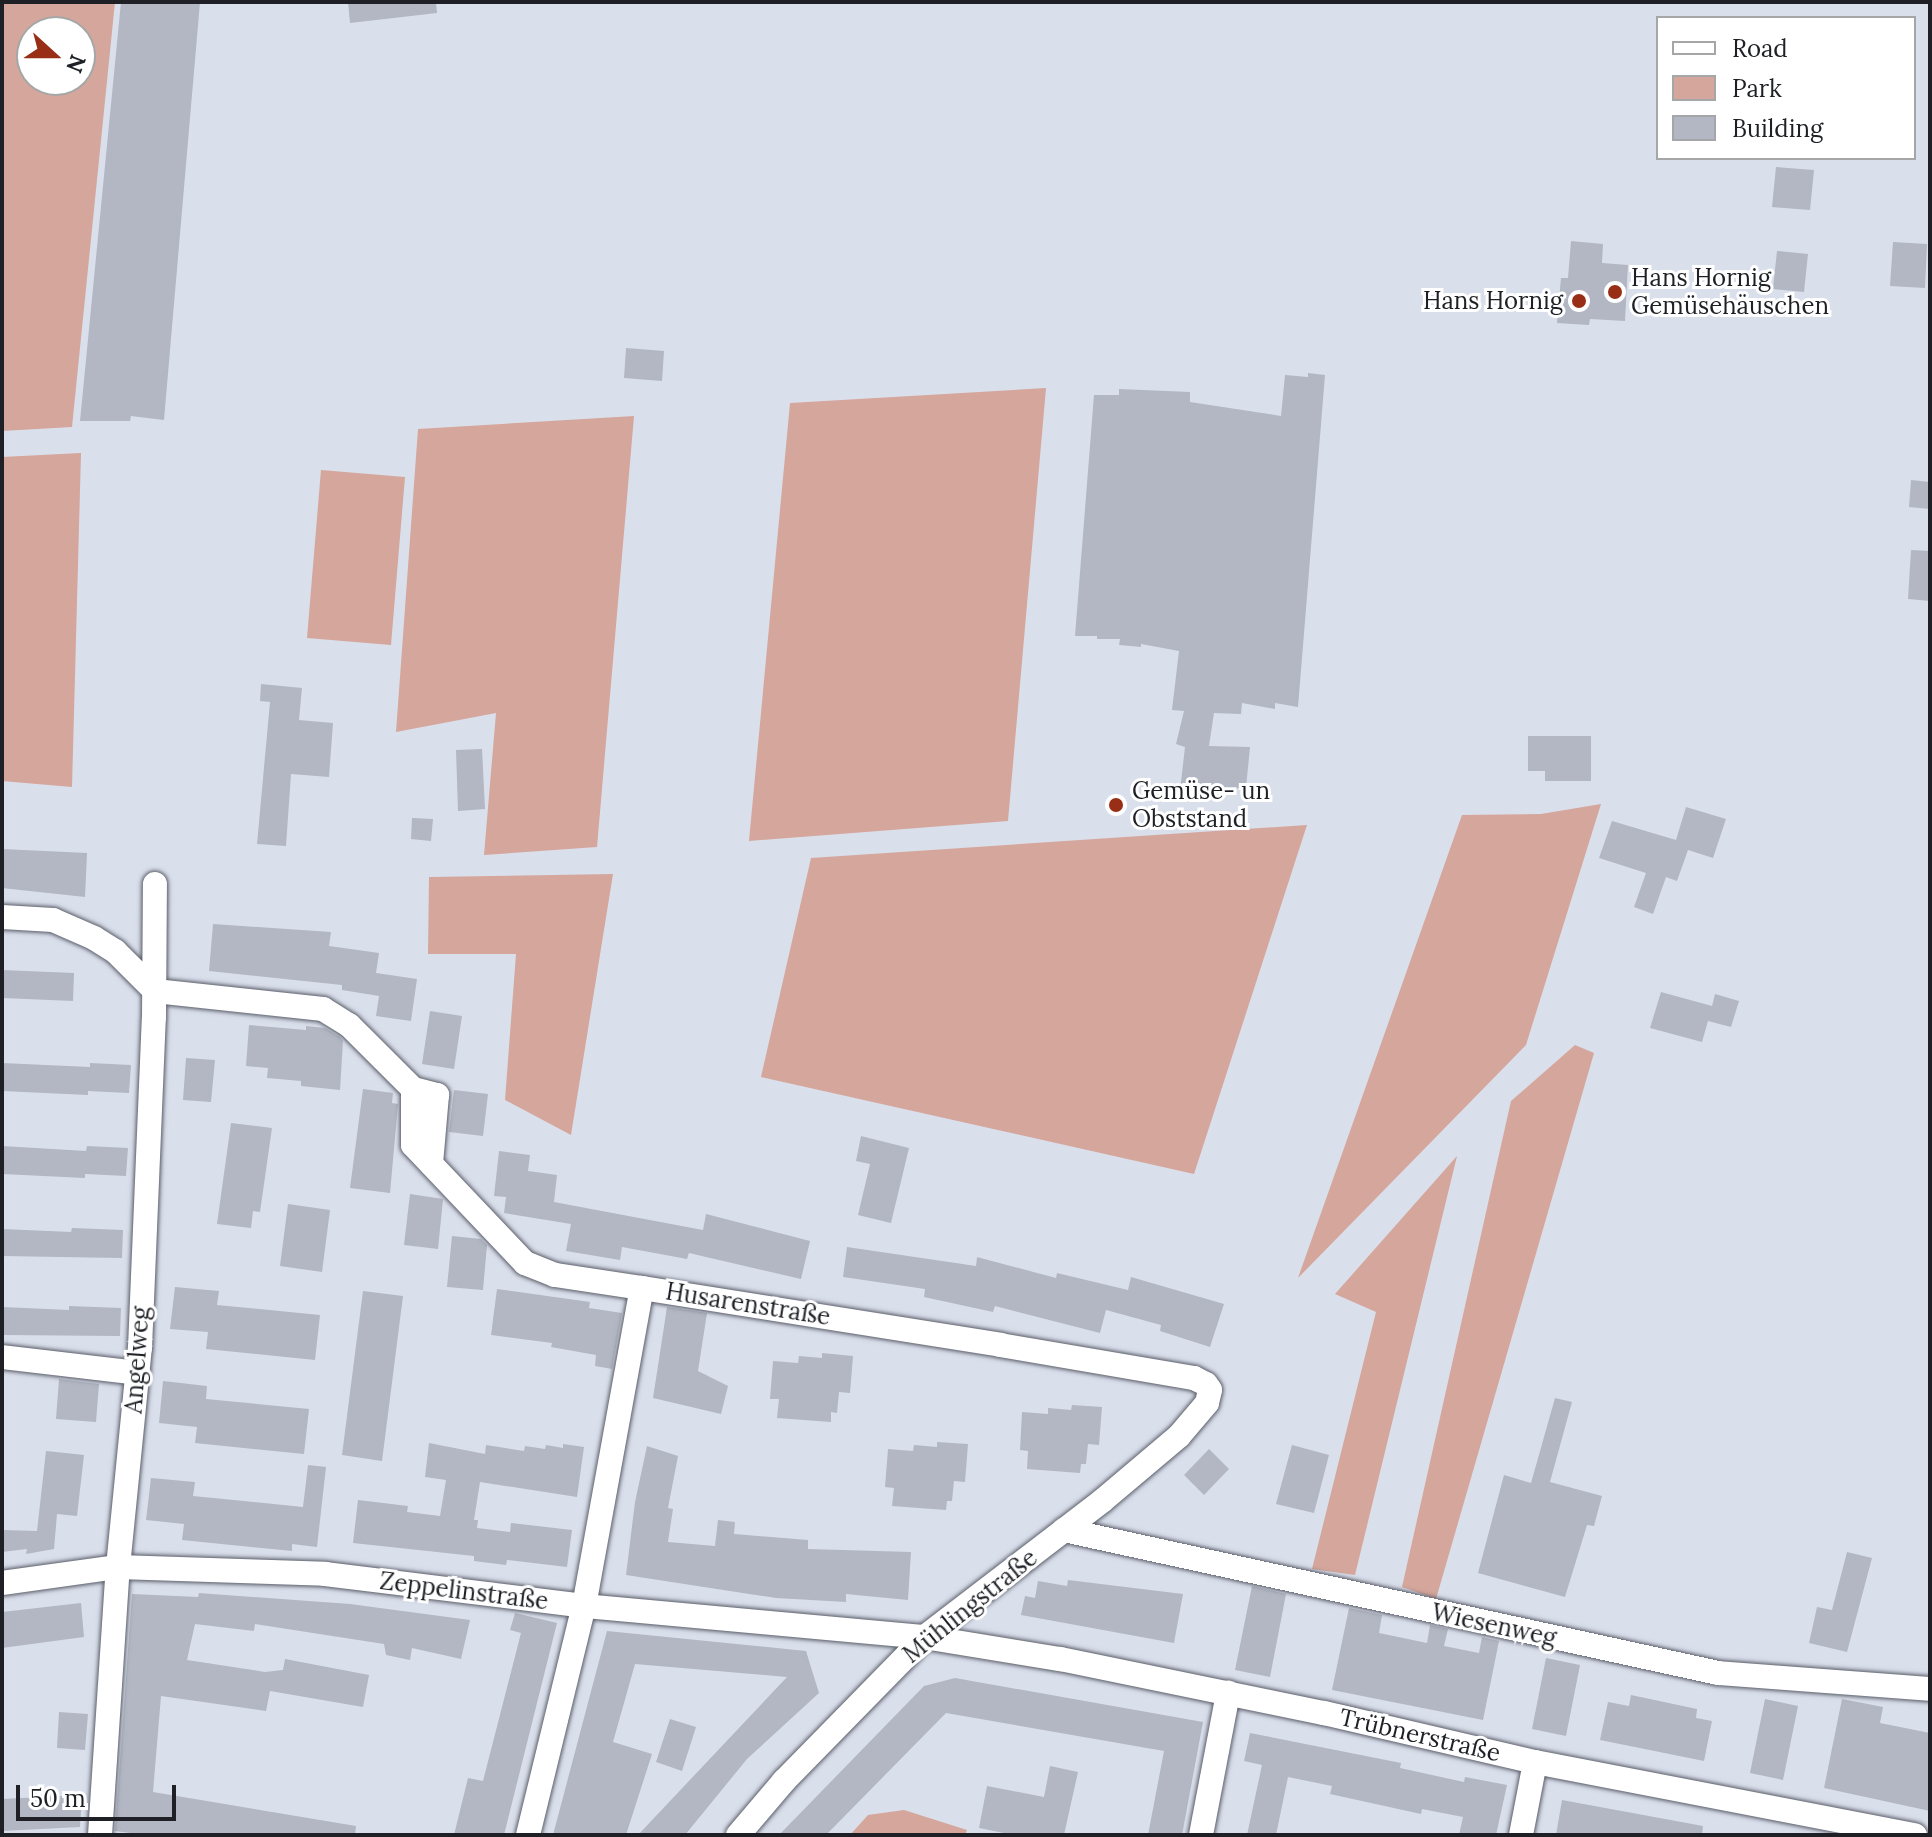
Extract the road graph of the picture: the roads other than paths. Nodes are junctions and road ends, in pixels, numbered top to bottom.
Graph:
1 (155, 884) dead end
2 (2, 917) edge
3 (155, 991) junction
4 (642, 1288) junction
5 (2, 1357) edge
6 (138, 1373) junction
7 (1210, 1390) joint
8 (1064, 1530) junction
9 (118, 1567) junction
10 (2, 1583) edge
11 (584, 1606) junction
12 (925, 1637) junction
13 (1930, 1689) edge
14 (1228, 1693) junction
15 (1535, 1762) junction
16 (100, 1835) edge
17 (528, 1835) edge
18 (738, 1835) edge
19 (1201, 1835) edge
20 (1521, 1835) edge
21 (1915, 1835) edge

1 - 3 street, Angelweg
2 - 3 street
3 - 4 street
3 - 6 street, Angelweg
4 - 7 street, Husarenstraße
4 - 11 street, Husarenstraße
5 - 6 street
6 - 9 street, Angelweg
7 - 8 street, Mühlingstraße
8 - 12 street, Mühlingstraße
8 - 13 street, Wiesenweg
9 - 10 street, Zeppelinstraße
9 - 11 street, Zeppelinstraße
9 - 16 street, Angelweg
11 - 12 street, Zeppelinstraße
11 - 17 street, Husarenstraße
12 - 14 street, Trübnerstraße
12 - 18 street, Mühlingstraße
14 - 15 street, Trübnerstraße
14 - 19 street
15 - 20 street
15 - 21 street, Trübnerstraße

